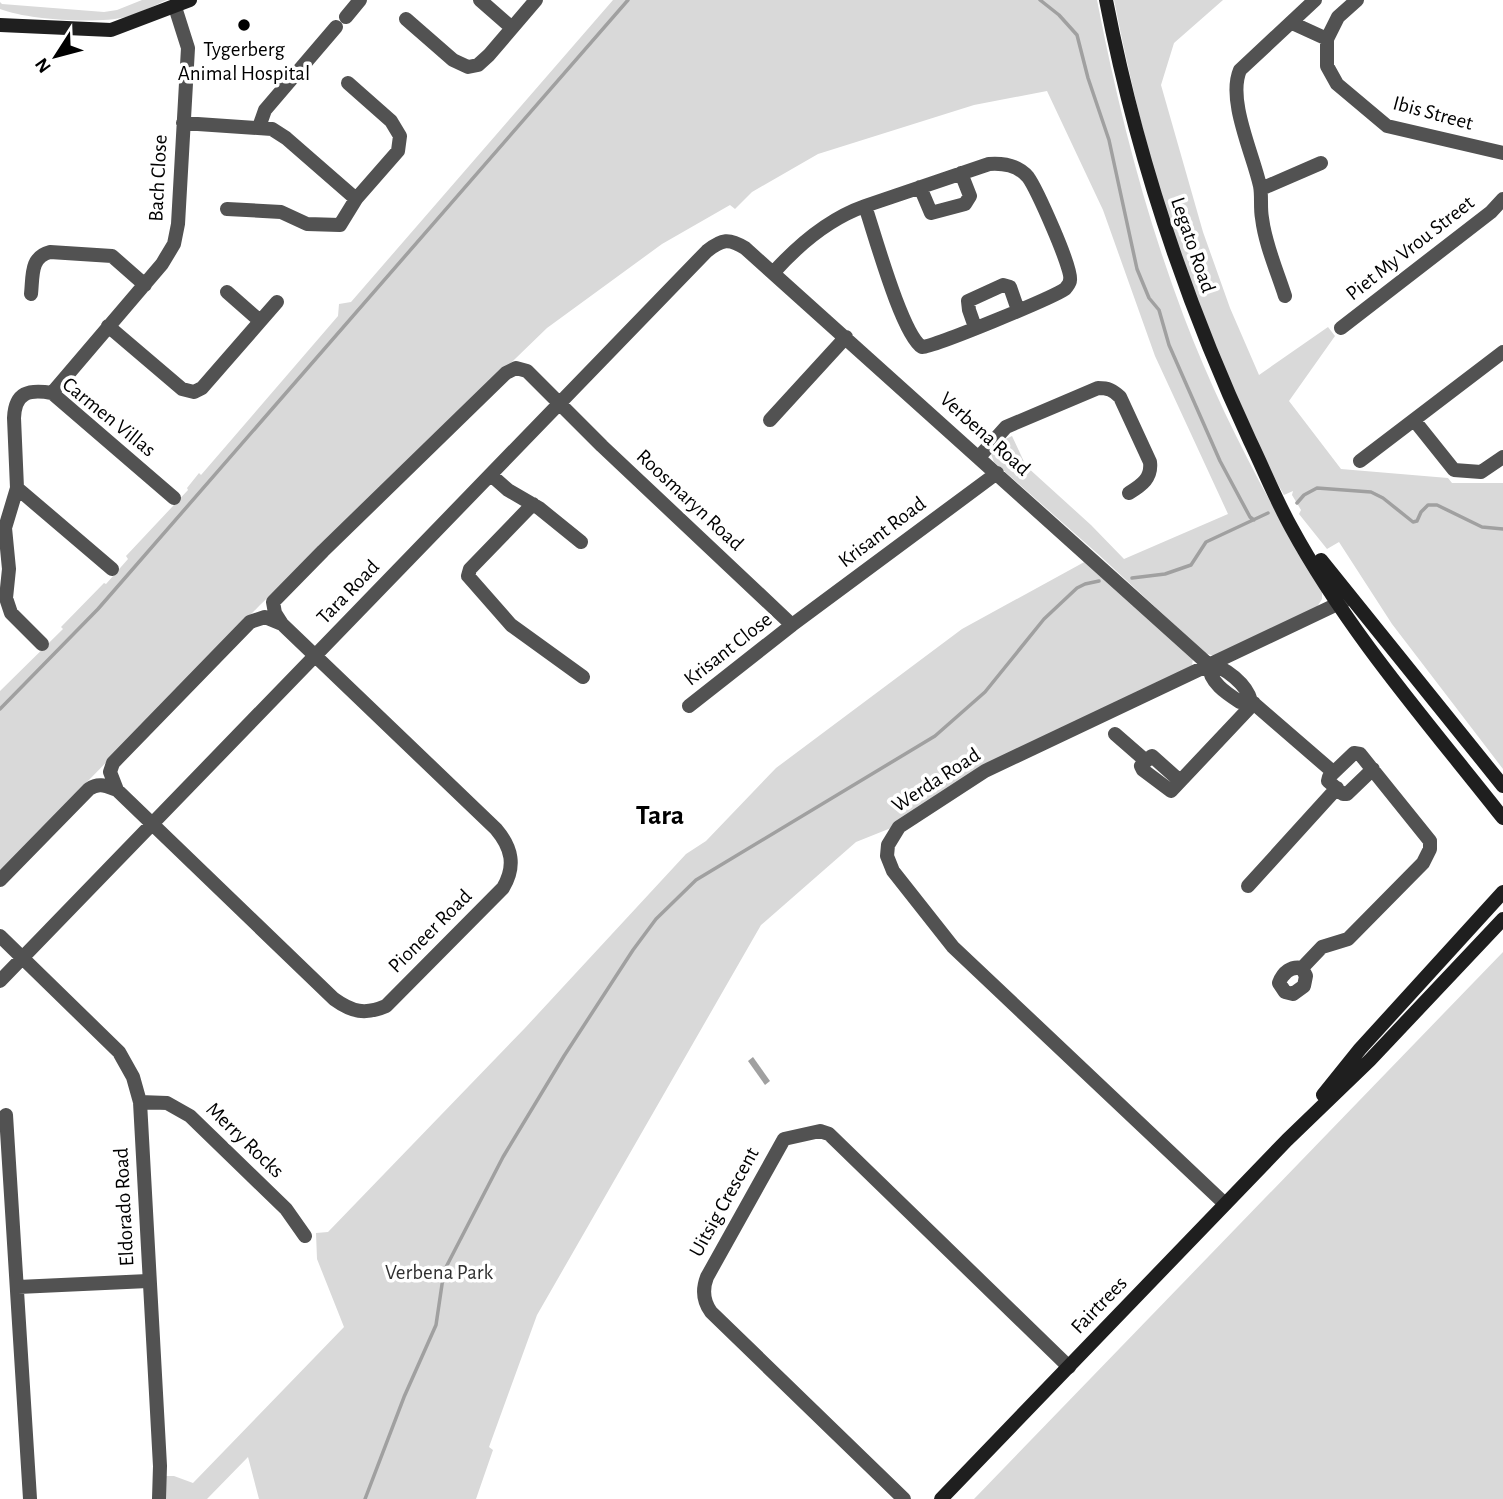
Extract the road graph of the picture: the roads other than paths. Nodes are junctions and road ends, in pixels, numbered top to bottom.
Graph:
1 (190, 0) edge
2 (360, 0) edge
3 (480, 0) edge
4 (536, 0) edge
5 (1106, 0) edge
6 (1315, 0) edge
7 (1357, 0) edge
8 (175, 7) junction
9 (406, 19) dead end
10 (1292, 23) junction
11 (0, 25) edge
12 (512, 28) junction
13 (1327, 39) junction
14 (348, 83) dead end
15 (183, 123) junction
16 (259, 127) junction
17 (1503, 153) edge
18 (1321, 163) dead end
19 (961, 173) junction
20 (920, 187) junction
21 (1261, 189) junction
22 (1503, 199) edge
23 (356, 200) junction
24 (865, 206) junction
25 (227, 209) dead end
26 (730, 240) joint
27 (773, 273) junction
28 (145, 285) junction
29 (227, 292) dead end
30 (31, 294) dead end
31 (1285, 296) dead end
32 (276, 302) dead end
33 (1018, 310) junction
34 (260, 321) junction
35 (108, 326) junction
36 (975, 327) junction
37 (1341, 328) dead end
38 (846, 337) junction
39 (1503, 352) edge
40 (52, 393) junction
41 (560, 405) junction
42 (770, 420) dead end
43 (1414, 420) junction
44 (979, 457) junction
45 (1503, 457) edge
46 (1360, 461) dead end
47 (997, 473) junction
48 (491, 475) junction
49 (18, 488) junction
50 (1129, 493) dead end
51 (174, 498) dead end
52 (533, 504) junction
53 (582, 542) dead end
54 (112, 569) dead end
55 (1345, 601) junction
56 (282, 624) junction
57 (792, 625) junction
58 (42, 644) dead end
59 (314, 656) junction
60 (1209, 665) junction
61 (583, 677) dead end
62 (1252, 702) junction
63 (689, 706) dead end
64 (1115, 734) dead end
65 (1373, 769) junction
66 (1333, 772) junction
67 (1503, 786) edge
68 (1336, 788) junction
69 (117, 790) junction
70 (1503, 818) edge
71 (152, 824) junction
72 (0, 880) edge
73 (1248, 886) dead end
74 (1503, 892) edge
75 (1503, 919) edge
76 (0, 936) edge
77 (22, 958) junction
78 (1302, 968) dead end
79 (0, 981) edge
80 (140, 1102) junction
81 (6, 1115) dead end
82 (1287, 1140) junction
83 (1225, 1205) junction
84 (305, 1236) dead end
85 (148, 1281) junction
86 (18, 1287) junction
87 (1069, 1367) junction
88 (30, 1499) edge
89 (159, 1499) edge
90 (904, 1499) edge
91 (941, 1499) edge

1 - 8 street
2 - 16 street
3 - 12 street
4 - 12 street
5 - 55 street, Legato Road
6 - 10 street
7 - 13 street
8 - 11 street
8 - 15 street, Bach Close
9 - 12 street
10 - 13 street
10 - 21 street
13 - 17 street, Ibis Street
14 - 23 street
15 - 16 street
15 - 28 street, Bach Close
16 - 23 street
18 - 21 street
19 - 20 street
19 - 20 street
19 - 33 street
20 - 24 street
21 - 31 street
22 - 37 street, Piet My Vrou Street
23 - 25 street
24 - 27 street
24 - 36 street
26 - 27 street, Verbena Road
26 - 41 street, Tara Road
27 - 38 street, Verbena Road
28 - 30 street
28 - 35 street, Bach Close
29 - 34 street
32 - 34 street
33 - 36 street
33 - 36 street
34 - 35 street
35 - 40 street, Bach Close
38 - 42 street
38 - 44 street, Verbena Road
39 - 43 street
40 - 49 street, Carmen Villas
40 - 51 street, Carmen Villas
41 - 48 street, Tara Road
41 - 56 street, Roosmaryn Road
41 - 57 street, Roosmaryn Road
43 - 45 street
43 - 46 street
44 - 47 street, Verbena Road
44 - 50 street
47 - 57 street, Krisant Road
47 - 60 street, Verbena Road
48 - 52 street
48 - 59 street, Tara Road
49 - 54 street
49 - 58 street, Carmen Villas
52 - 53 street
52 - 61 street
55 - 60 street, Werda Road
55 - 67 street, Legato Road
55 - 70 street, Legato Road
56 - 59 street, Pioneer Road
56 - 69 street
57 - 63 street, Krisant Close
59 - 71 street, Tara Road
59 - 71 street, Pioneer Road
60 - 62 street, Verbena Road
60 - 83 street, Werda Road
62 - 64 street
62 - 66 street, Verbena Road
65 - 66 street
65 - 68 street
65 - 78 street
66 - 68 street
68 - 73 street
69 - 71 street, Pioneer Road
69 - 72 street
71 - 77 street, Tara Road
74 - 82 street, Fairtrees
75 - 82 street, Fairtrees
76 - 77 street, Eldorado Road
77 - 79 street, Tara Road
77 - 80 street, Eldorado Road
80 - 84 street, Merry Rocks
80 - 85 street, Eldorado Road
81 - 86 street
82 - 83 street, Fairtrees
83 - 87 street, Fairtrees
85 - 86 street
85 - 89 street, Eldorado Road
86 - 88 street
87 - 90 street, Uitsig Crescent
87 - 91 street, Fairtrees

